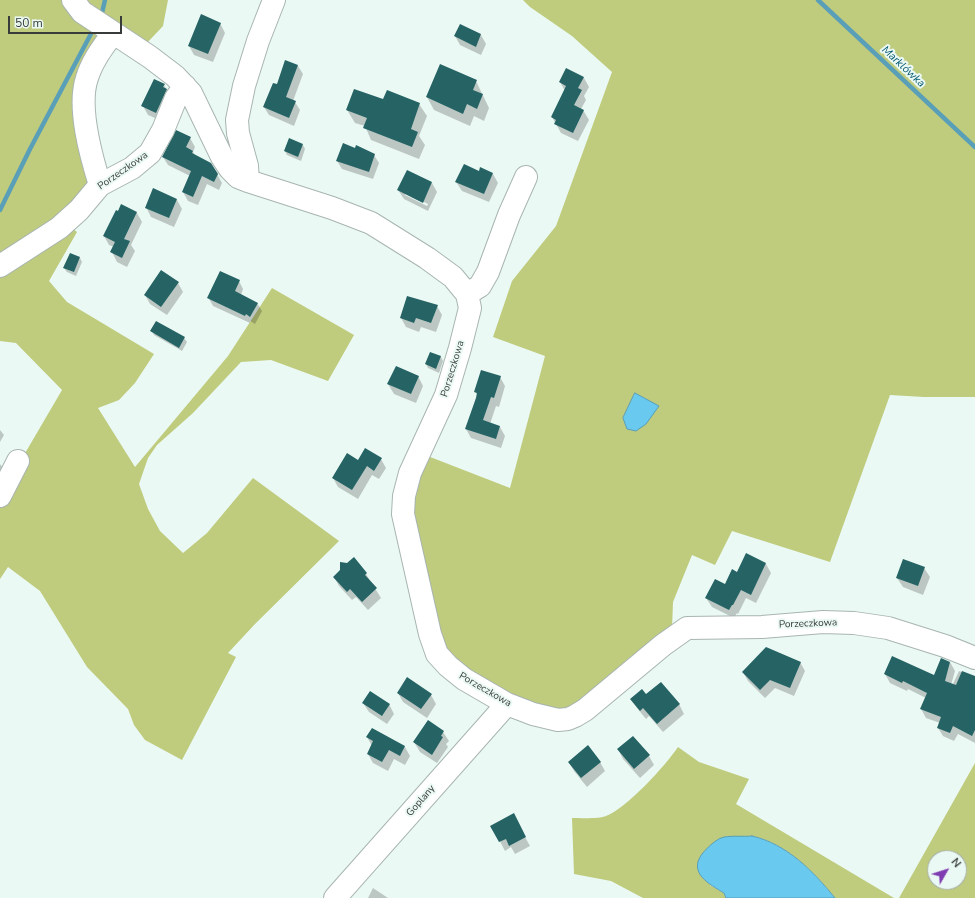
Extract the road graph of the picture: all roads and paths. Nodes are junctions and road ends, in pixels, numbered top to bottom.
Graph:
1 (73, 0) edge
2 (274, 0) edge
3 (113, 33) junction
4 (184, 86) junction
5 (526, 177) dead end
6 (238, 183) junction
7 (100, 185) junction
8 (0, 266) edge
9 (467, 294) junction
10 (18, 461) dead end
11 (0, 496) edge
12 (975, 658) edge
13 (507, 704) junction
14 (335, 898) edge

1 - 3 street
2 - 6 street
3 - 4 street
3 - 7 street
4 - 6 street
4 - 7 street, Porzeczkowa
5 - 9 street
6 - 9 street
7 - 8 street, Porzeczkowa
9 - 13 street, Porzeczkowa
10 - 11 street
12 - 13 street, Porzeczkowa
13 - 14 street, Goplany

